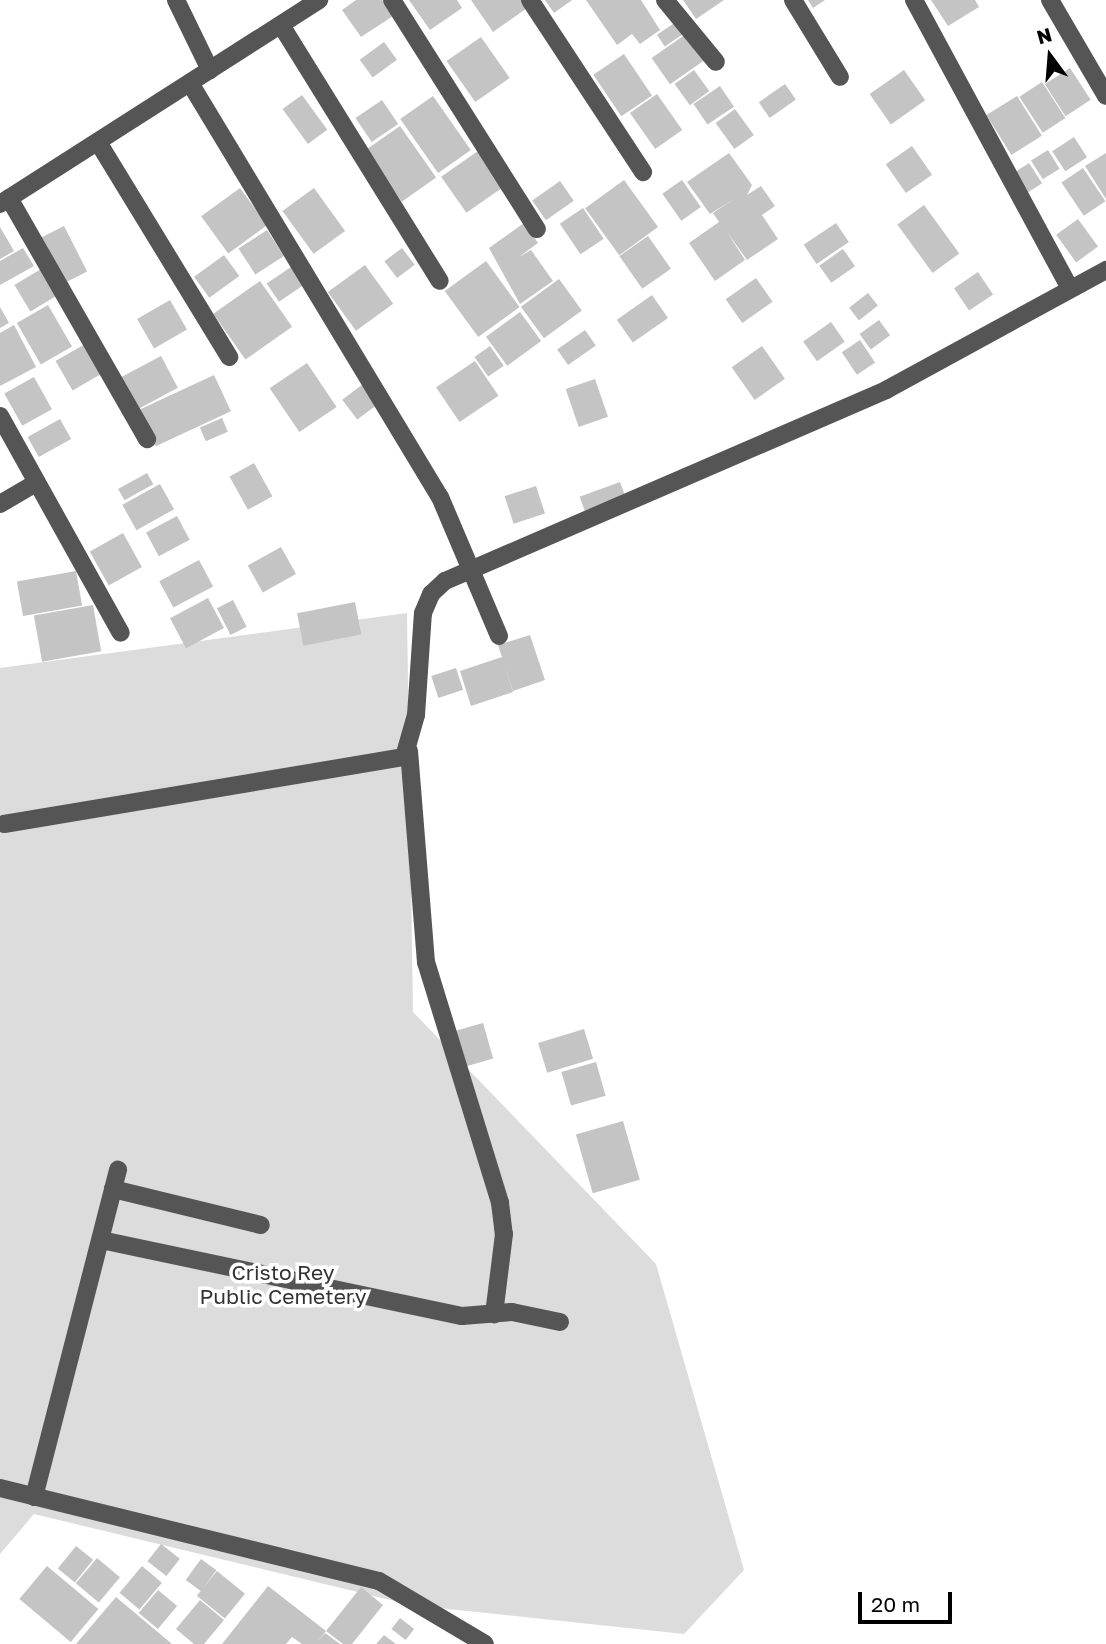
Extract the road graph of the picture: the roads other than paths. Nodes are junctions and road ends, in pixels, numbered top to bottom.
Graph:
1 (176, 0) edge
2 (319, 0) edge
3 (392, 0) edge
4 (530, 0) edge
5 (665, 0) edge
6 (793, 0) edge
7 (914, 0) edge
8 (1050, 0) edge
9 (281, 25) junction
10 (716, 62) dead end
11 (210, 69) junction
12 (840, 77) dead end
13 (190, 83) junction
14 (1106, 96) edge
15 (98, 142) junction
16 (643, 172) dead end
17 (4, 201) edge
18 (537, 229) dead end
19 (1106, 270) edge
20 (440, 281) dead end
21 (1070, 288) junction
22 (229, 356) dead end
23 (0, 416) edge
24 (147, 439) dead end
25 (37, 483) junction
26 (0, 504) edge
27 (472, 566) junction
28 (121, 633) dead end
29 (499, 636) dead end
30 (409, 751) junction
31 (4, 824) dead end
32 (118, 1170) dead end
33 (113, 1189) junction
34 (261, 1225) dead end
35 (101, 1240) junction
36 (494, 1314) junction
37 (560, 1322) dead end
38 (0, 1488) edge
39 (34, 1497) junction
40 (485, 1644) edge

1 - 11 street
2 - 9 street
3 - 18 street
4 - 16 street
5 - 10 street
6 - 12 street
7 - 21 street
8 - 14 street
9 - 11 street
9 - 20 street
11 - 13 street
13 - 15 street
13 - 27 street
15 - 17 street
15 - 22 street
17 - 24 street
19 - 21 street
21 - 27 street
23 - 25 street
25 - 26 street
25 - 28 street
27 - 29 street
27 - 30 street
30 - 31 street
30 - 36 street
32 - 33 street
33 - 34 street
33 - 35 street
35 - 36 street
35 - 39 street
36 - 37 street
38 - 39 street
39 - 40 street

